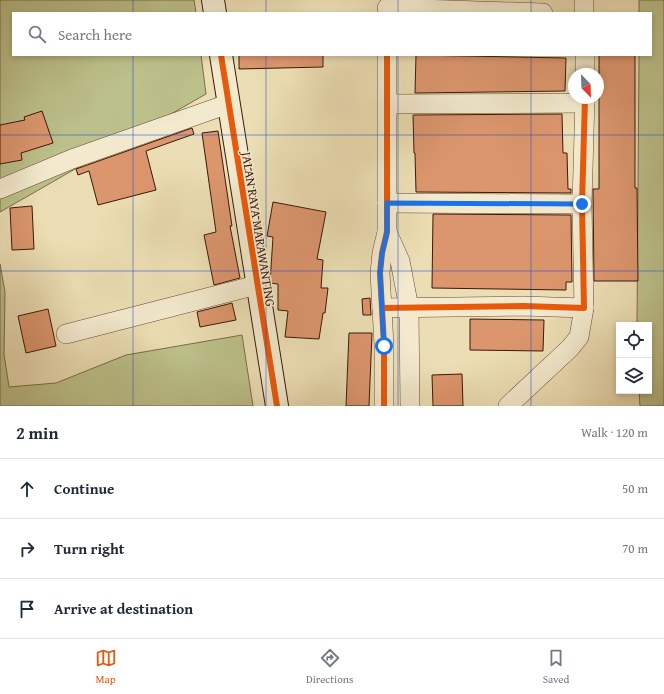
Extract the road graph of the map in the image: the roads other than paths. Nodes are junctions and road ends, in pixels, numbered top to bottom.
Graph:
1 (213, 0) edge
2 (584, 0) edge
3 (387, 7) edge
4 (215, 12) edge
5 (517, 12) edge
6 (584, 12) edge
7 (220, 56) edge
8 (388, 56) edge
9 (585, 56) edge
10 (585, 68) edge
11 (568, 100) edge
12 (228, 104) junction
13 (388, 104) junction
14 (585, 104) edge
15 (0, 189) edge
16 (387, 203) junction
17 (582, 204) junction
18 (387, 232) junction
19 (257, 285) junction
20 (382, 308) junction
21 (409, 308) junction
22 (584, 308) junction
23 (66, 334) dead end
24 (384, 346) junction
25 (410, 346) junction
26 (278, 406) edge
27 (384, 406) edge
28 (410, 406) edge
29 (508, 406) edge

1 - 4 street
2 - 6 street
3 - 5 street
7 - 12 street, JALAN RAYA MARAWANTING
8 - 13 street
9 - 10 street
11 - 13 street
12 - 15 street
12 - 19 street, JALAN RAYA MARAWANTING
13 - 16 street
14 - 17 street
16 - 17 street
16 - 18 street
17 - 22 street
18 - 20 street
18 - 21 street
19 - 23 street
19 - 26 street, JALAN RAYA MARAWANTING
20 - 21 street
20 - 24 street
21 - 22 street
21 - 25 street
22 - 29 street
24 - 25 street
24 - 27 street
25 - 28 street

